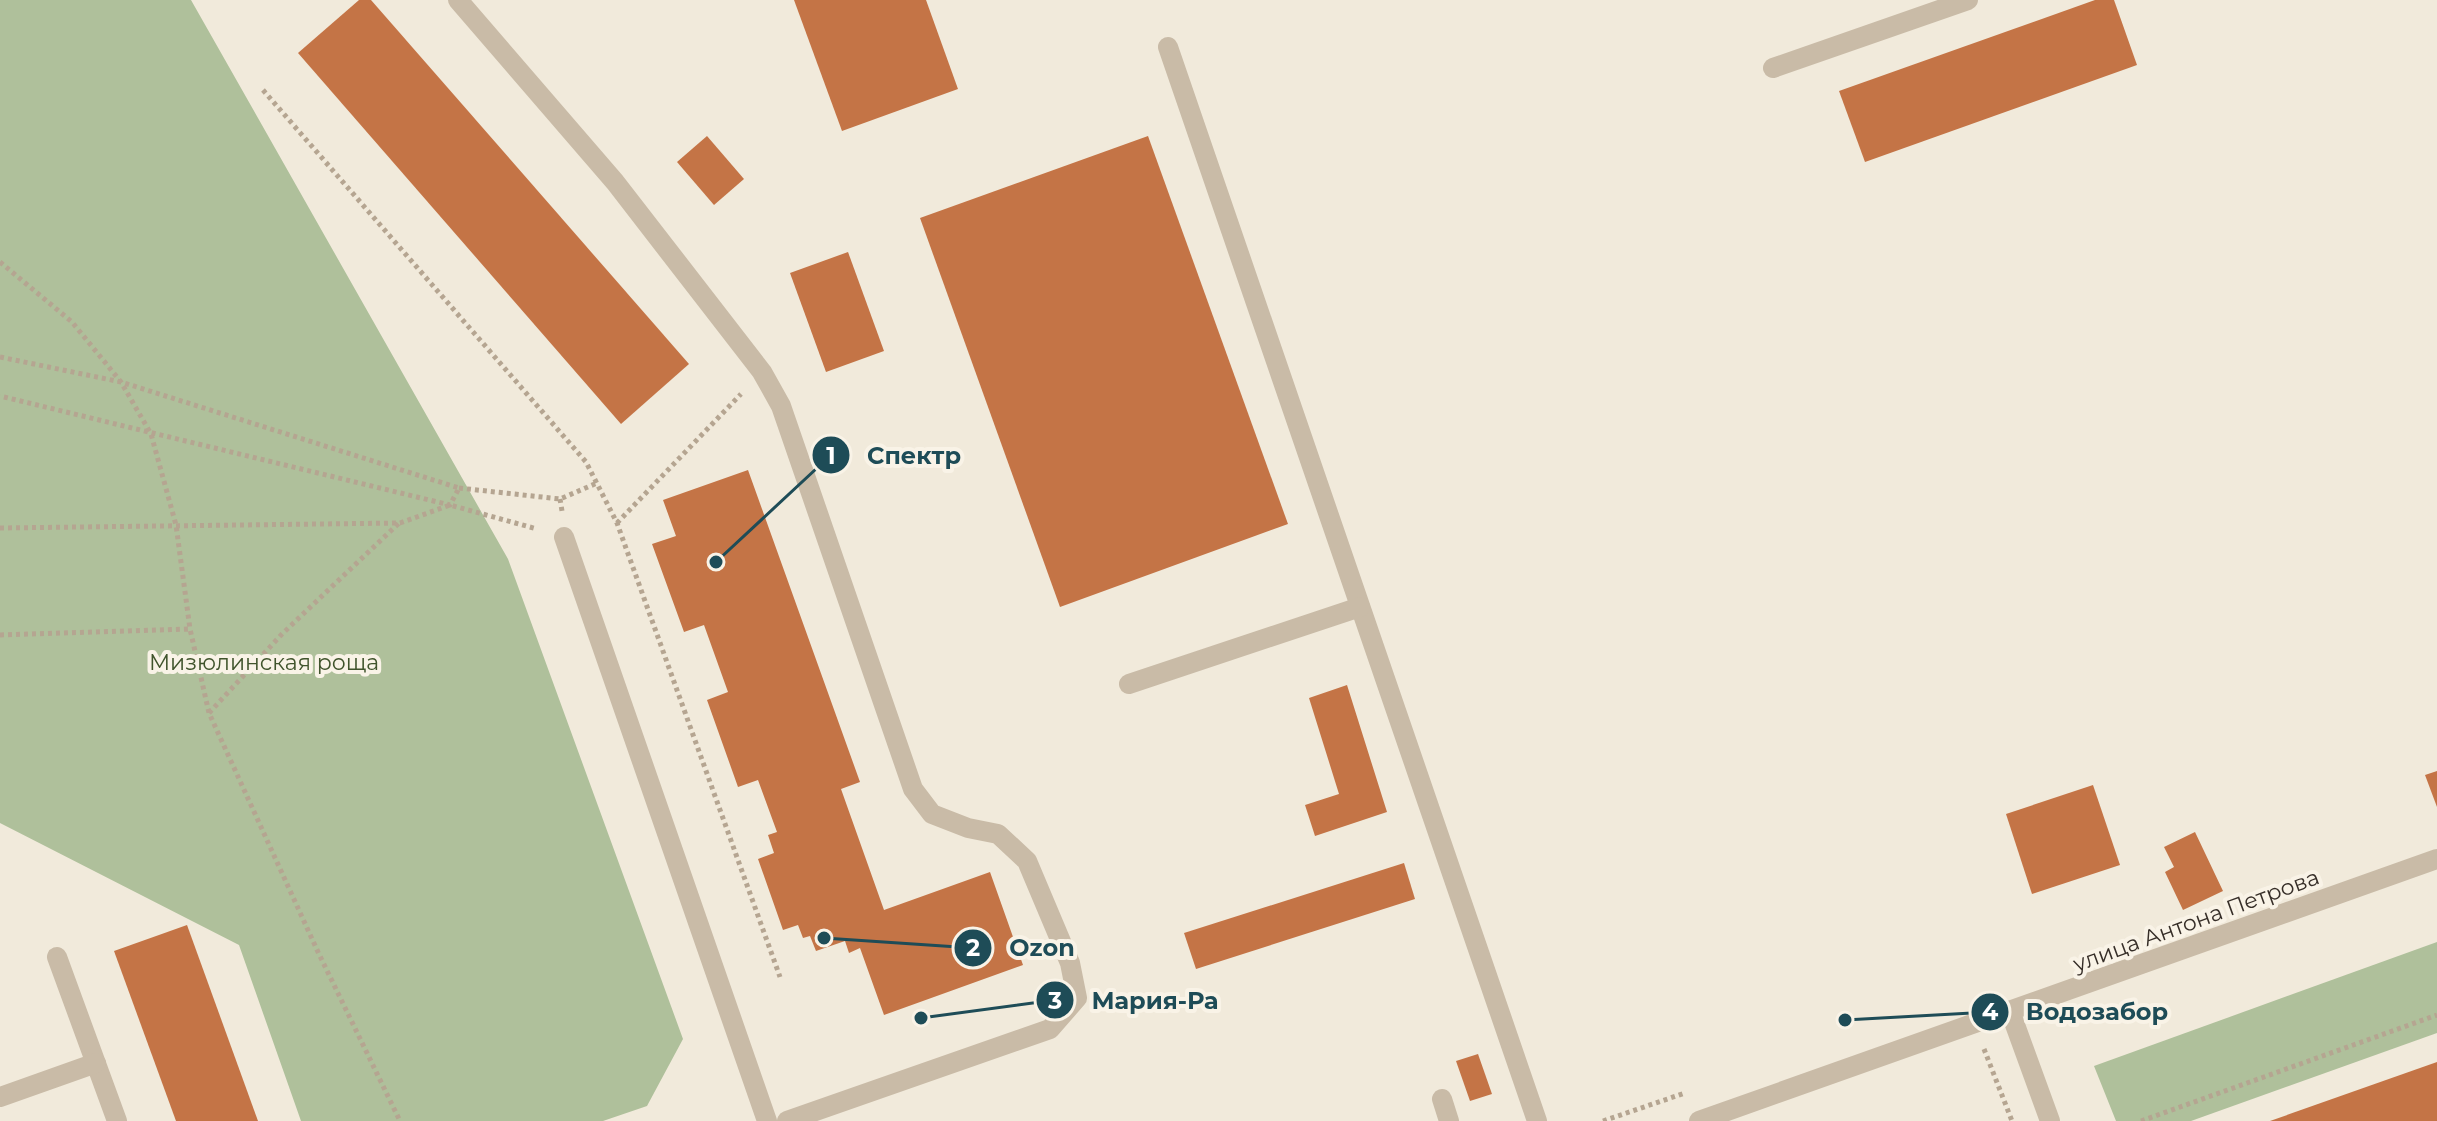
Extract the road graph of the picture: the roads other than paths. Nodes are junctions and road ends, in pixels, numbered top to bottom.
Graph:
1 (458, 0) edge
2 (1968, 0) edge
3 (1168, 47) dead end
4 (1773, 68) dead end
5 (564, 537) road end
6 (1360, 607) junction
7 (1129, 684) dead end
8 (2437, 859) edge
9 (57, 957) dead end
10 (2010, 1011) junction
11 (96, 1063) junction
12 (0, 1097) edge
13 (1442, 1099) dead end
14 (117, 1121) edge
15 (767, 1121) edge
16 (787, 1121) edge
17 (1449, 1121) edge
18 (1537, 1121) edge
19 (1699, 1121) edge
20 (2050, 1121) edge

1 - 16 street
2 - 4 street
3 - 6 street
5 - 15 street
6 - 7 street
6 - 18 street
8 - 10 street, улица Антона Петрова
9 - 11 street
10 - 19 street, улица Антона Петрова
10 - 20 street
11 - 12 street
11 - 14 street
13 - 17 street

